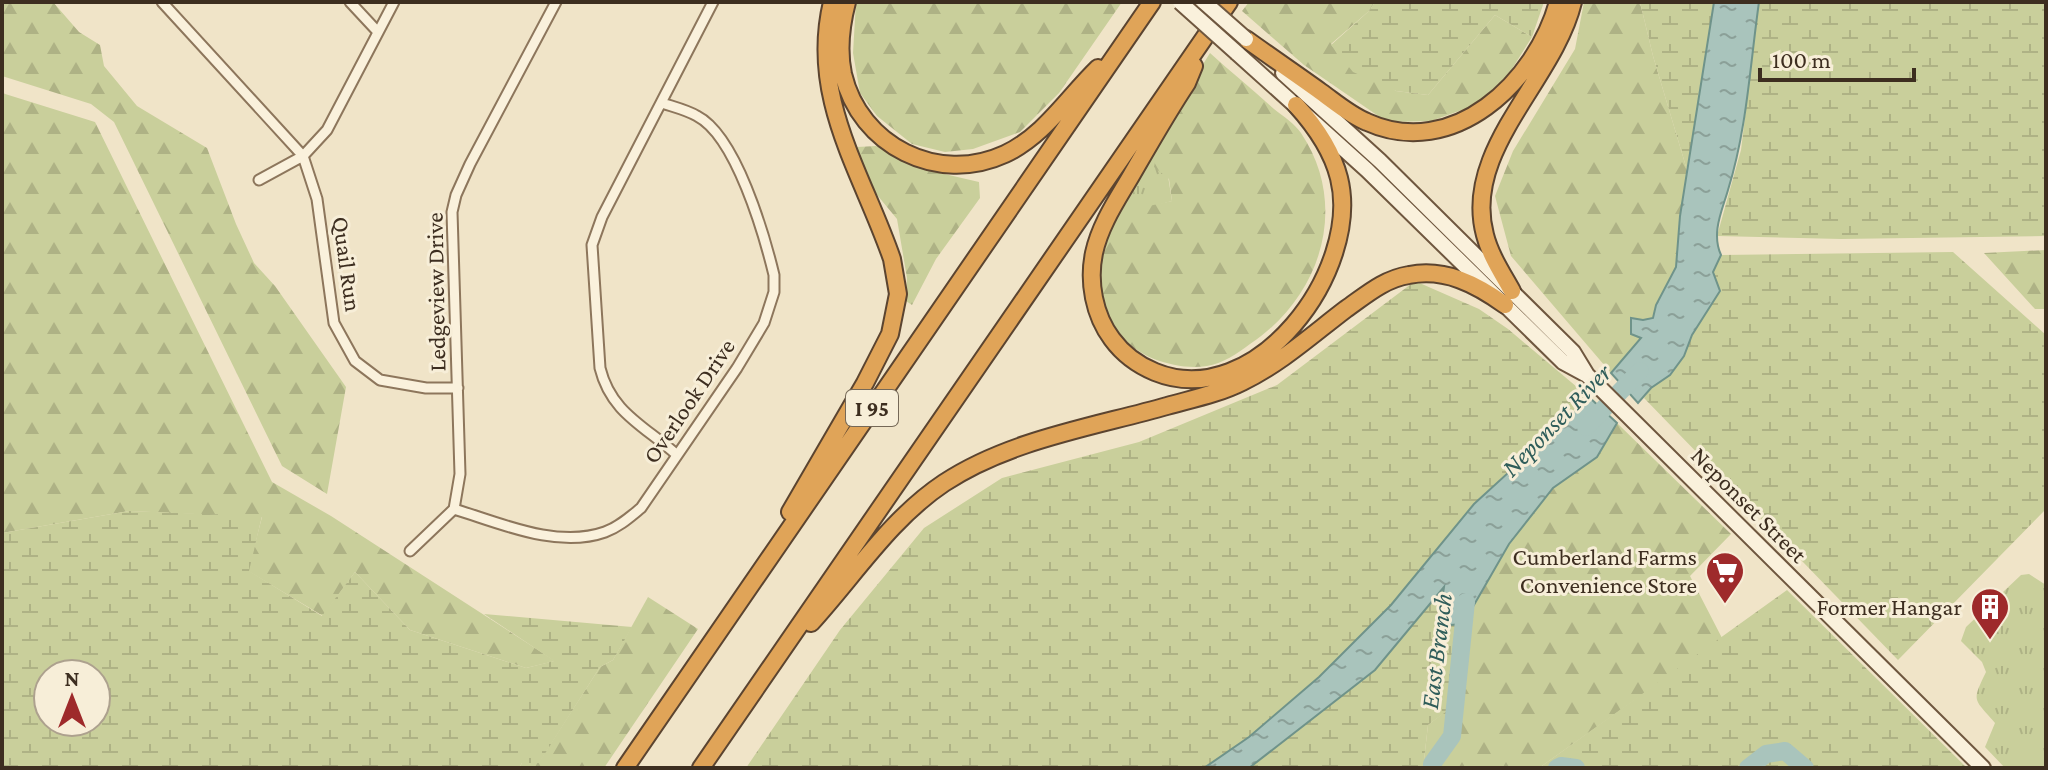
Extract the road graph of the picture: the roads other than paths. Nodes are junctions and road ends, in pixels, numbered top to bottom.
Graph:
1 (162, 2) edge
2 (350, 2) edge
3 (394, 2) edge
4 (556, 2) edge
5 (713, 2) edge
6 (832, 2) edge
7 (847, 2) edge
8 (1152, 2) edge
9 (1180, 2) edge
10 (1204, 2) edge
11 (1229, 2) edge
12 (1558, 2) edge
13 (1573, 2) edge
14 (377, 31) junction
15 (1206, 35) junction
16 (1241, 46) junction
17 (1120, 48) junction
18 (662, 103) junction
19 (1296, 105) junction
20 (303, 156) junction
21 (259, 180) dead end
22 (1508, 298) junction
23 (458, 388) junction
24 (677, 455) junction
25 (454, 509) junction
26 (410, 551) dead end
27 (764, 565) junction
28 (769, 668) junction
29 (625, 768) edge
30 (701, 768) edge
31 (1983, 768) edge

1 - 20 street
2 - 14 street
3 - 14 street
4 - 23 street, Ledgeview Drive
5 - 18 street
6 - 27 highway
7 - 17 highway
8 - 17 highway, I 95
9 - 16 main road, Neponset Street, bridge
10 - 16 main road, Neponset Street, bridge
11 - 15 highway, I 95
12 - 16 highway
13 - 22 highway
14 - 20 street
15 - 19 highway
15 - 28 highway, I 95
16 - 19 main road, Neponset Street
16 - 22 main road, Neponset Street
17 - 27 highway, I 95
18 - 24 street
18 - 24 street, Overlook Drive
19 - 22 main road, Neponset Street
20 - 21 street
20 - 23 street, Quail Run
22 - 28 highway
22 - 31 main road, Neponset Street
23 - 25 street, Ledgeview Drive
24 - 25 street, Overlook Drive
25 - 26 street
27 - 29 highway, I 95
28 - 30 highway, I 95

